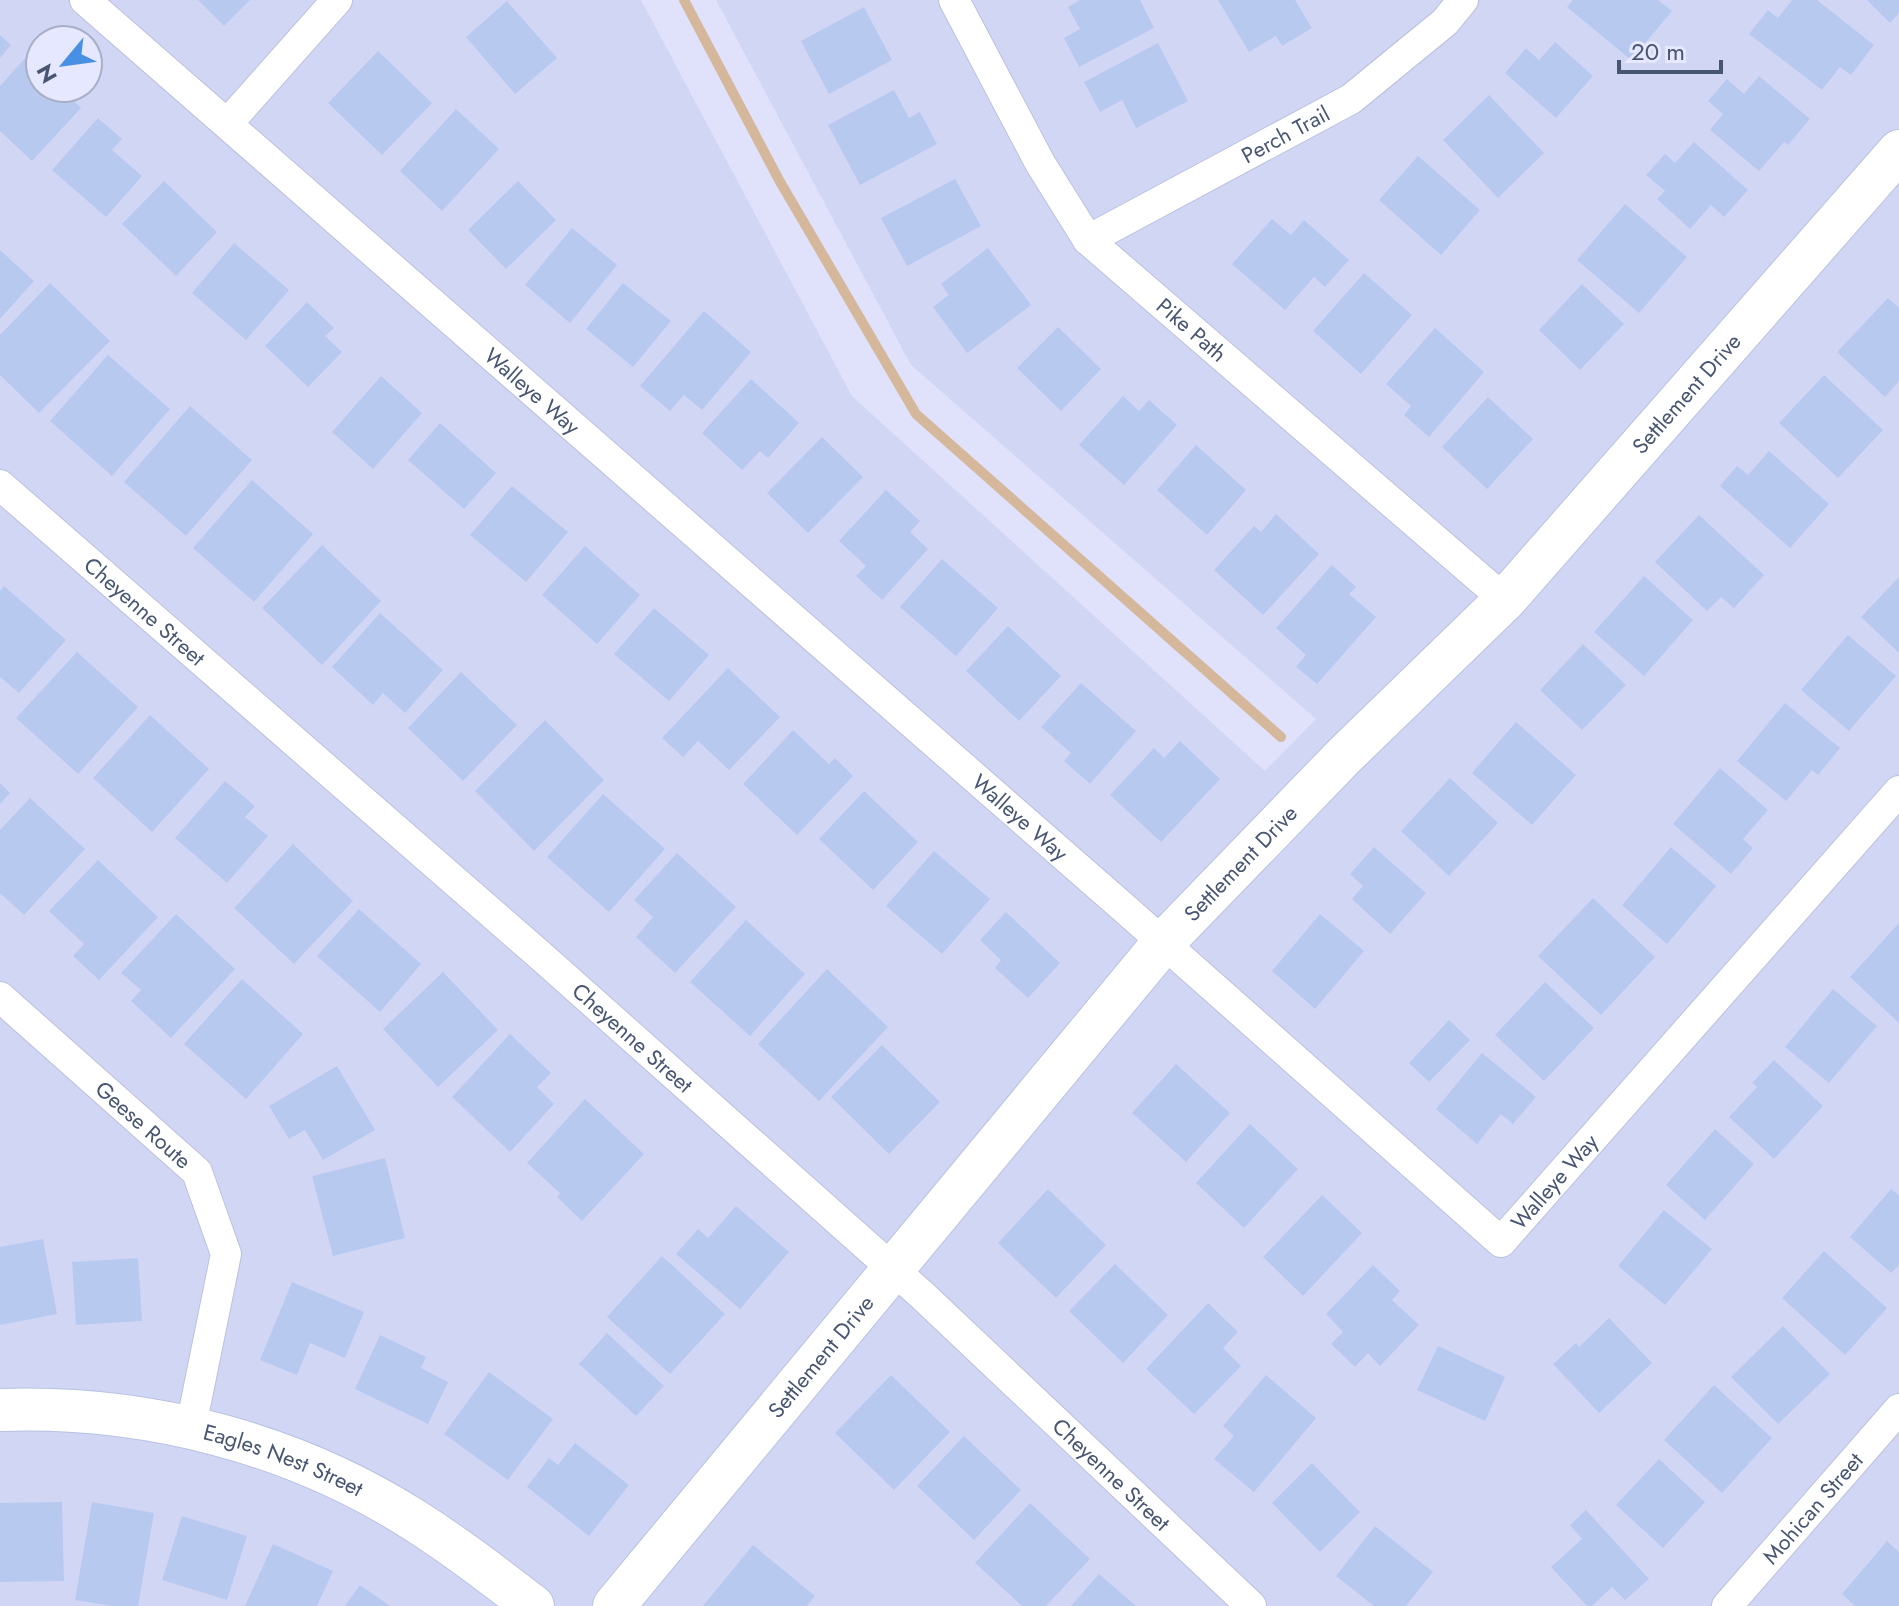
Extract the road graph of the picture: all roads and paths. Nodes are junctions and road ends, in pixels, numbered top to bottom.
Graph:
1 (85, 0) edge
2 (337, 0) edge
3 (954, 0) edge
4 (1463, 0) edge
5 (228, 123) junction
6 (1899, 151) edge
7 (1088, 240) junction
8 (0, 485) edge
9 (1505, 600) junction
10 (1899, 791) edge
11 (1163, 943) junction
12 (0, 997) edge
13 (893, 1269) junction
14 (1899, 1409) edge
15 (0, 1410) edge
16 (191, 1426) junction
17 (533, 1606) edge
18 (614, 1606) edge
19 (1251, 1606) edge
20 (1727, 1606) edge

1 - 5 street, Walleye Way
2 - 5 street
3 - 7 street, Pike Path
4 - 7 street, Perch Trail
5 - 11 street, Walleye Way
6 - 9 street, Settlement Drive
7 - 9 street, Pike Path
8 - 13 street, Cheyenne Street
9 - 11 street, Settlement Drive
10 - 11 street, Walleye Way
11 - 13 street, Settlement Drive
12 - 16 street, Geese Route
13 - 18 street, Settlement Drive
13 - 19 street, Cheyenne Street
14 - 20 street, Mohican Street
15 - 16 street, Eagles Nest Street
16 - 17 street, Eagles Nest Street

